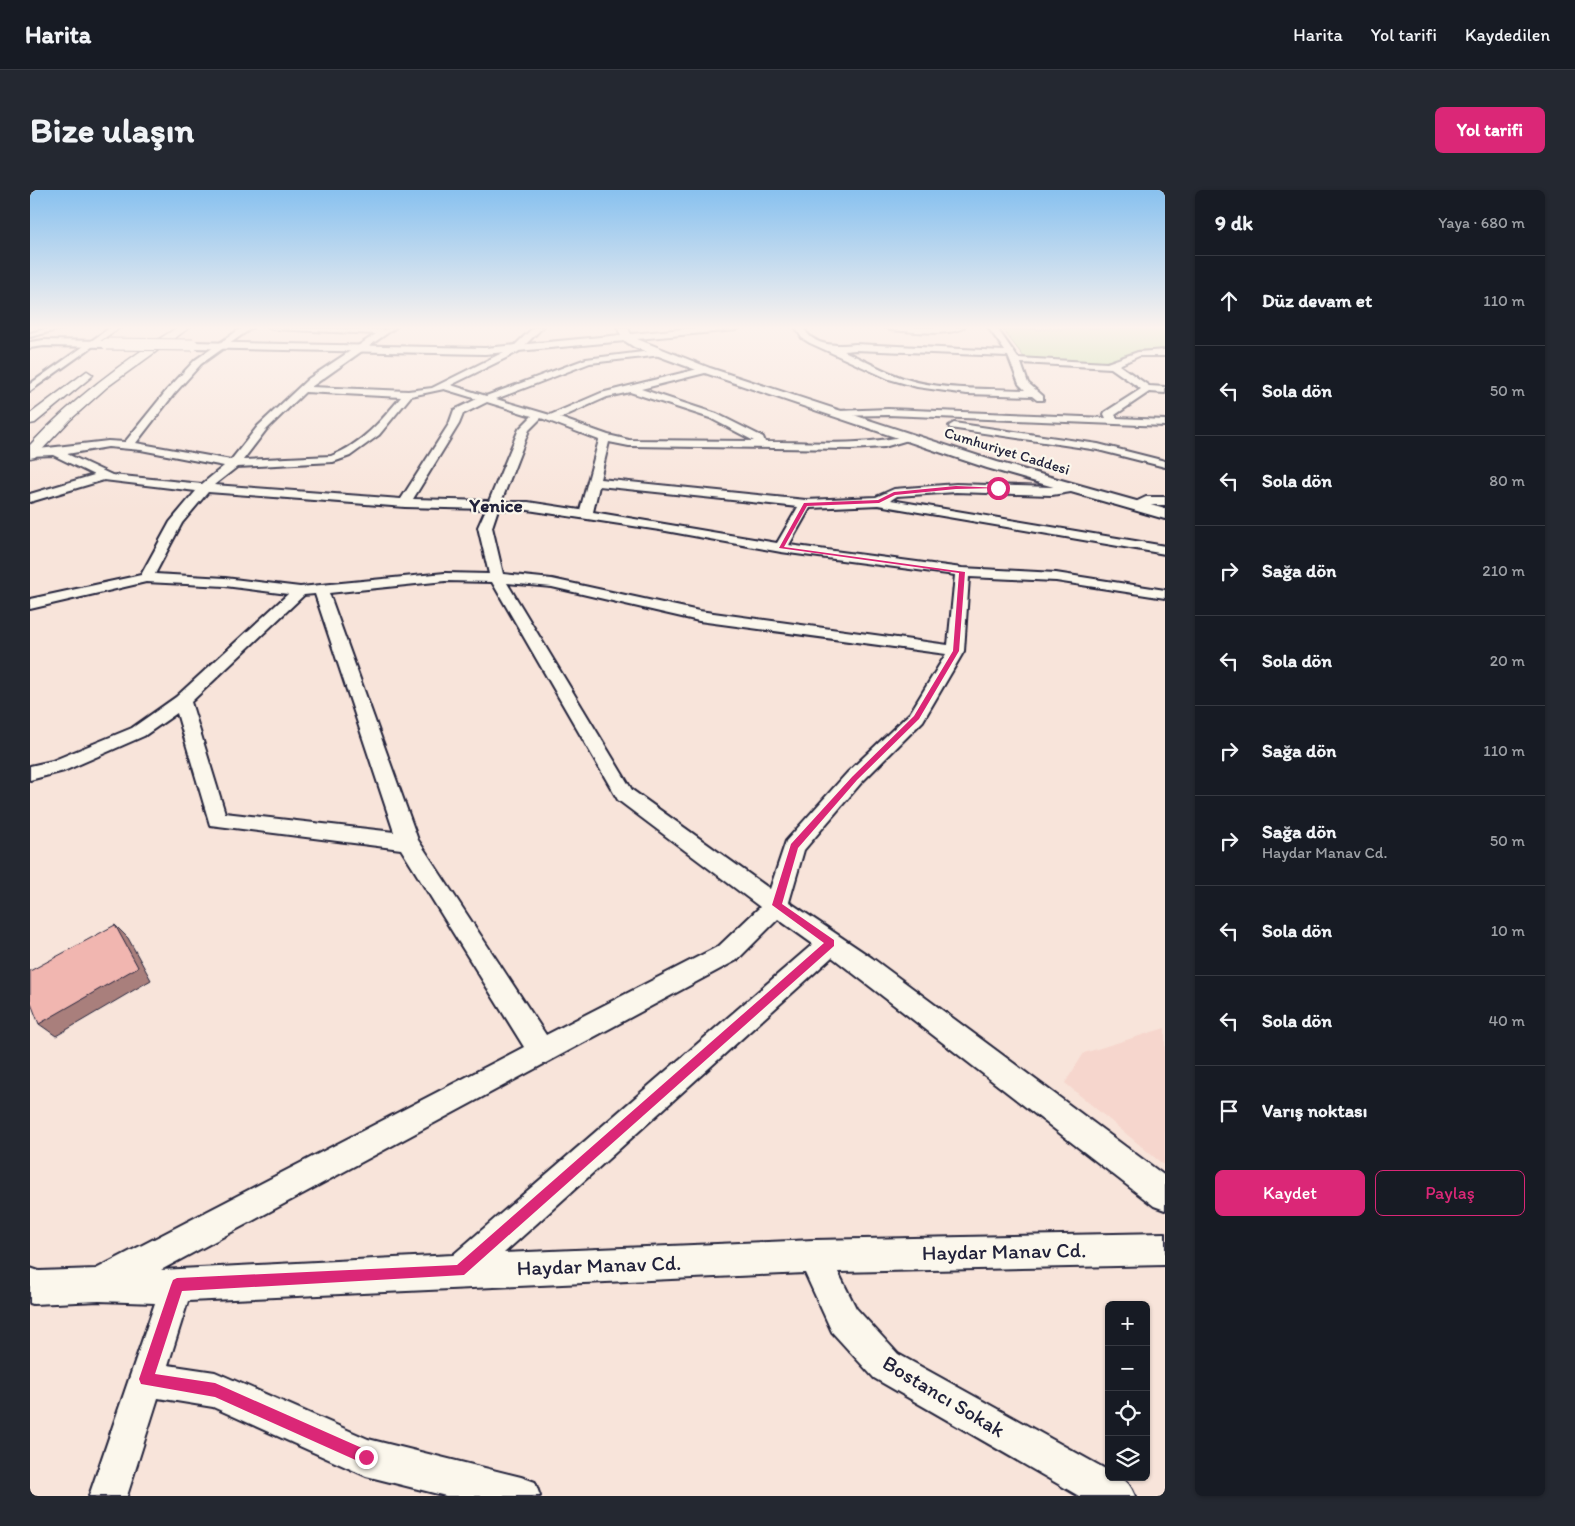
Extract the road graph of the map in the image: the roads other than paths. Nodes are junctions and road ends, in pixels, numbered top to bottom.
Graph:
1 (72, 388) edge
2 (97, 388) edge
3 (174, 388) edge
4 (435, 388) edge
5 (450, 388) edge
6 (516, 388) edge
7 (635, 388) edge
8 (759, 388) edge
9 (955, 388) edge
10 (1028, 388) edge
11 (302, 389) joint
12 (631, 389) junction
13 (1146, 389) joint
14 (1165, 390) edge
15 (1034, 393) junction
16 (408, 394) junction
17 (486, 399) junction
18 (1054, 411) junction
19 (888, 412) junction
20 (837, 414) junction
21 (545, 417) junction
22 (30, 420) edge
23 (1113, 420) junction
24 (1165, 423) edge
25 (605, 438) junction
26 (910, 438) junction
27 (130, 445) junction
28 (760, 445) junction
29 (55, 452) junction
30 (30, 454) edge
31 (234, 464) junction
32 (1165, 464) edge
33 (105, 476) junction
34 (594, 482) junction
35 (205, 488) junction
36 (1073, 488) junction
37 (30, 498) edge
38 (879, 501) junction
39 (1165, 501) edge
40 (405, 503) junction
41 (806, 504) junction
42 (492, 505) junction
43 (1135, 505) junction
44 (586, 514) junction
45 (1165, 514) edge
46 (781, 548) junction
47 (1165, 550) edge
48 (962, 572) junction
49 (146, 578) junction
50 (497, 578) junction
51 (321, 590) junction
52 (300, 591) junction
53 (1165, 594) edge
54 (30, 604) edge
55 (956, 651) junction
56 (182, 702) junction
57 (30, 773) edge
58 (408, 842) junction
59 (777, 905) junction
60 (831, 943) junction
61 (541, 1052) junction
62 (1165, 1195) edge
63 (1165, 1249) edge
64 (814, 1256) junction
65 (460, 1271) junction
66 (99, 1284) junction
67 (177, 1285) junction
68 (32, 1286) edge
69 (146, 1379) junction
70 (108, 1496) edge
71 (521, 1496) edge
72 (1116, 1496) edge

1 - 22 highway
2 - 30 highway
3 - 27 street
4 - 16 street
5 - 17 street
6 - 17 street
7 - 12 street
8 - 20 street, Cumhuriyet Caddesi
9 - 15 street
10 - 15 street
11 - 16 street
11 - 31 street
12 - 21 street
12 - 28 street
13 - 14 street
13 - 23 street
15 - 18 street
16 - 31 street
17 - 21 street
17 - 40 street
18 - 19 street
18 - 23 street
19 - 20 street
19 - 32 street
20 - 26 street, Cumhuriyet Caddesi
21 - 25 street
21 - 42 street
23 - 24 street
25 - 28 street
25 - 34 street
26 - 28 street
26 - 36 street, Cumhuriyet Caddesi
27 - 29 street
27 - 31 street
29 - 30 street
29 - 33 street
31 - 35 street
33 - 35 street
33 - 37 street
34 - 41 street
34 - 44 street
35 - 40 street
35 - 49 street
36 - 38 street
36 - 43 street, Cumhuriyet Caddesi
38 - 41 street
38 - 47 street
39 - 43 street
40 - 42 street
41 - 46 street
42 - 44 street
42 - 50 street
43 - 45 street, Cumhuriyet Caddesi
44 - 46 street
46 - 48 street
48 - 53 street
48 - 55 street
49 - 52 street
49 - 54 street
50 - 51 street
50 - 55 street
50 - 59 street
51 - 52 street
51 - 58 street
52 - 56 street
55 - 59 street
56 - 57 street
56 - 58 street
58 - 61 street
59 - 60 street
59 - 61 street
60 - 62 street
60 - 65 street
61 - 66 street
63 - 64 street, Haydar Manav Cd.
64 - 65 street, Haydar Manav Cd.
64 - 72 street, Bostancı Sokak
65 - 67 street, Haydar Manav Cd.
66 - 67 street, Haydar Manav Cd.
66 - 68 street, Haydar Manav Cd.
67 - 69 street
69 - 70 street
69 - 71 street

